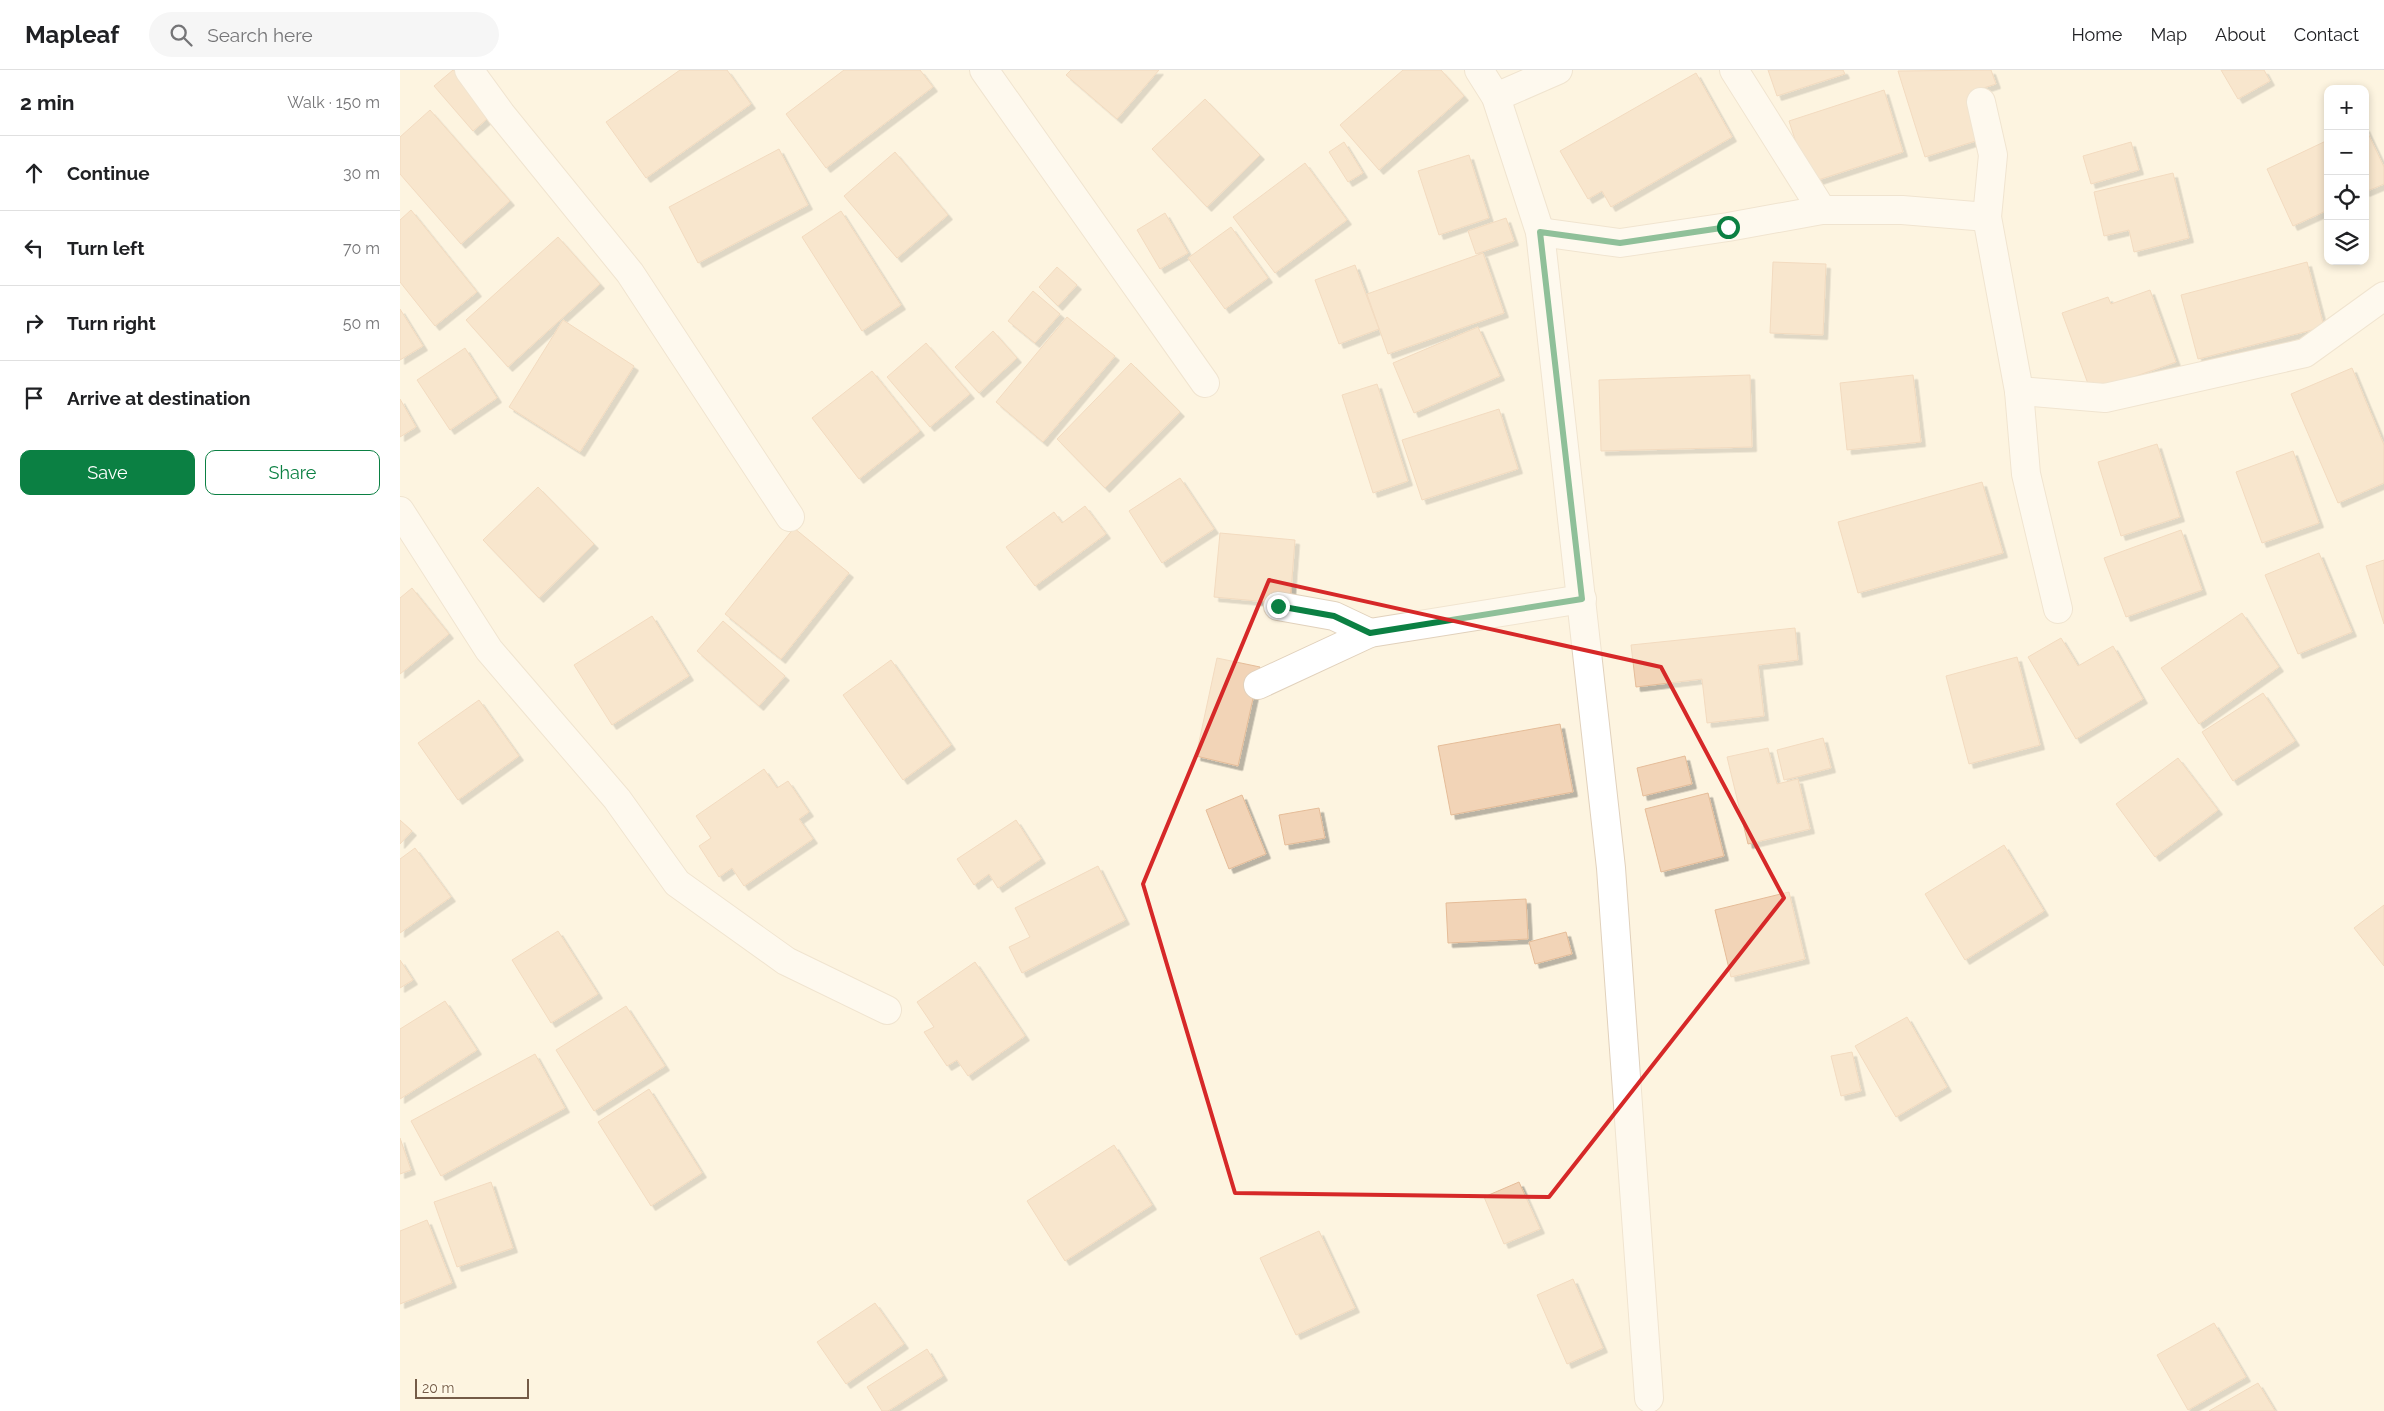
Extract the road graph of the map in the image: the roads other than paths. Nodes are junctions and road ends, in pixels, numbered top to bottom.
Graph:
1 (469, 70) edge
2 (984, 70) edge
3 (1479, 70) edge
4 (1558, 70) edge
5 (1734, 70) edge
6 (1496, 97) junction
7 (1980, 102) dead end
8 (1822, 210) junction
9 (1987, 217) junction
10 (1540, 232) junction
11 (2384, 296) edge
12 (1205, 383) dead end
13 (2019, 390) junction
14 (400, 510) edge
15 (790, 517) dead end
16 (1582, 599) junction
17 (1278, 606) dead end
18 (2058, 609) dead end
19 (1370, 633) junction
20 (1258, 685) dead end
21 (887, 1010) dead end
22 (1649, 1398) dead end

1 - 15 street
2 - 12 street
3 - 6 street
4 - 6 street
5 - 8 street
6 - 10 street
7 - 9 street
8 - 9 street
8 - 10 street
9 - 13 street
10 - 16 street
11 - 13 street
13 - 18 street
14 - 21 street
16 - 19 street
16 - 22 street
17 - 19 street
19 - 20 street

